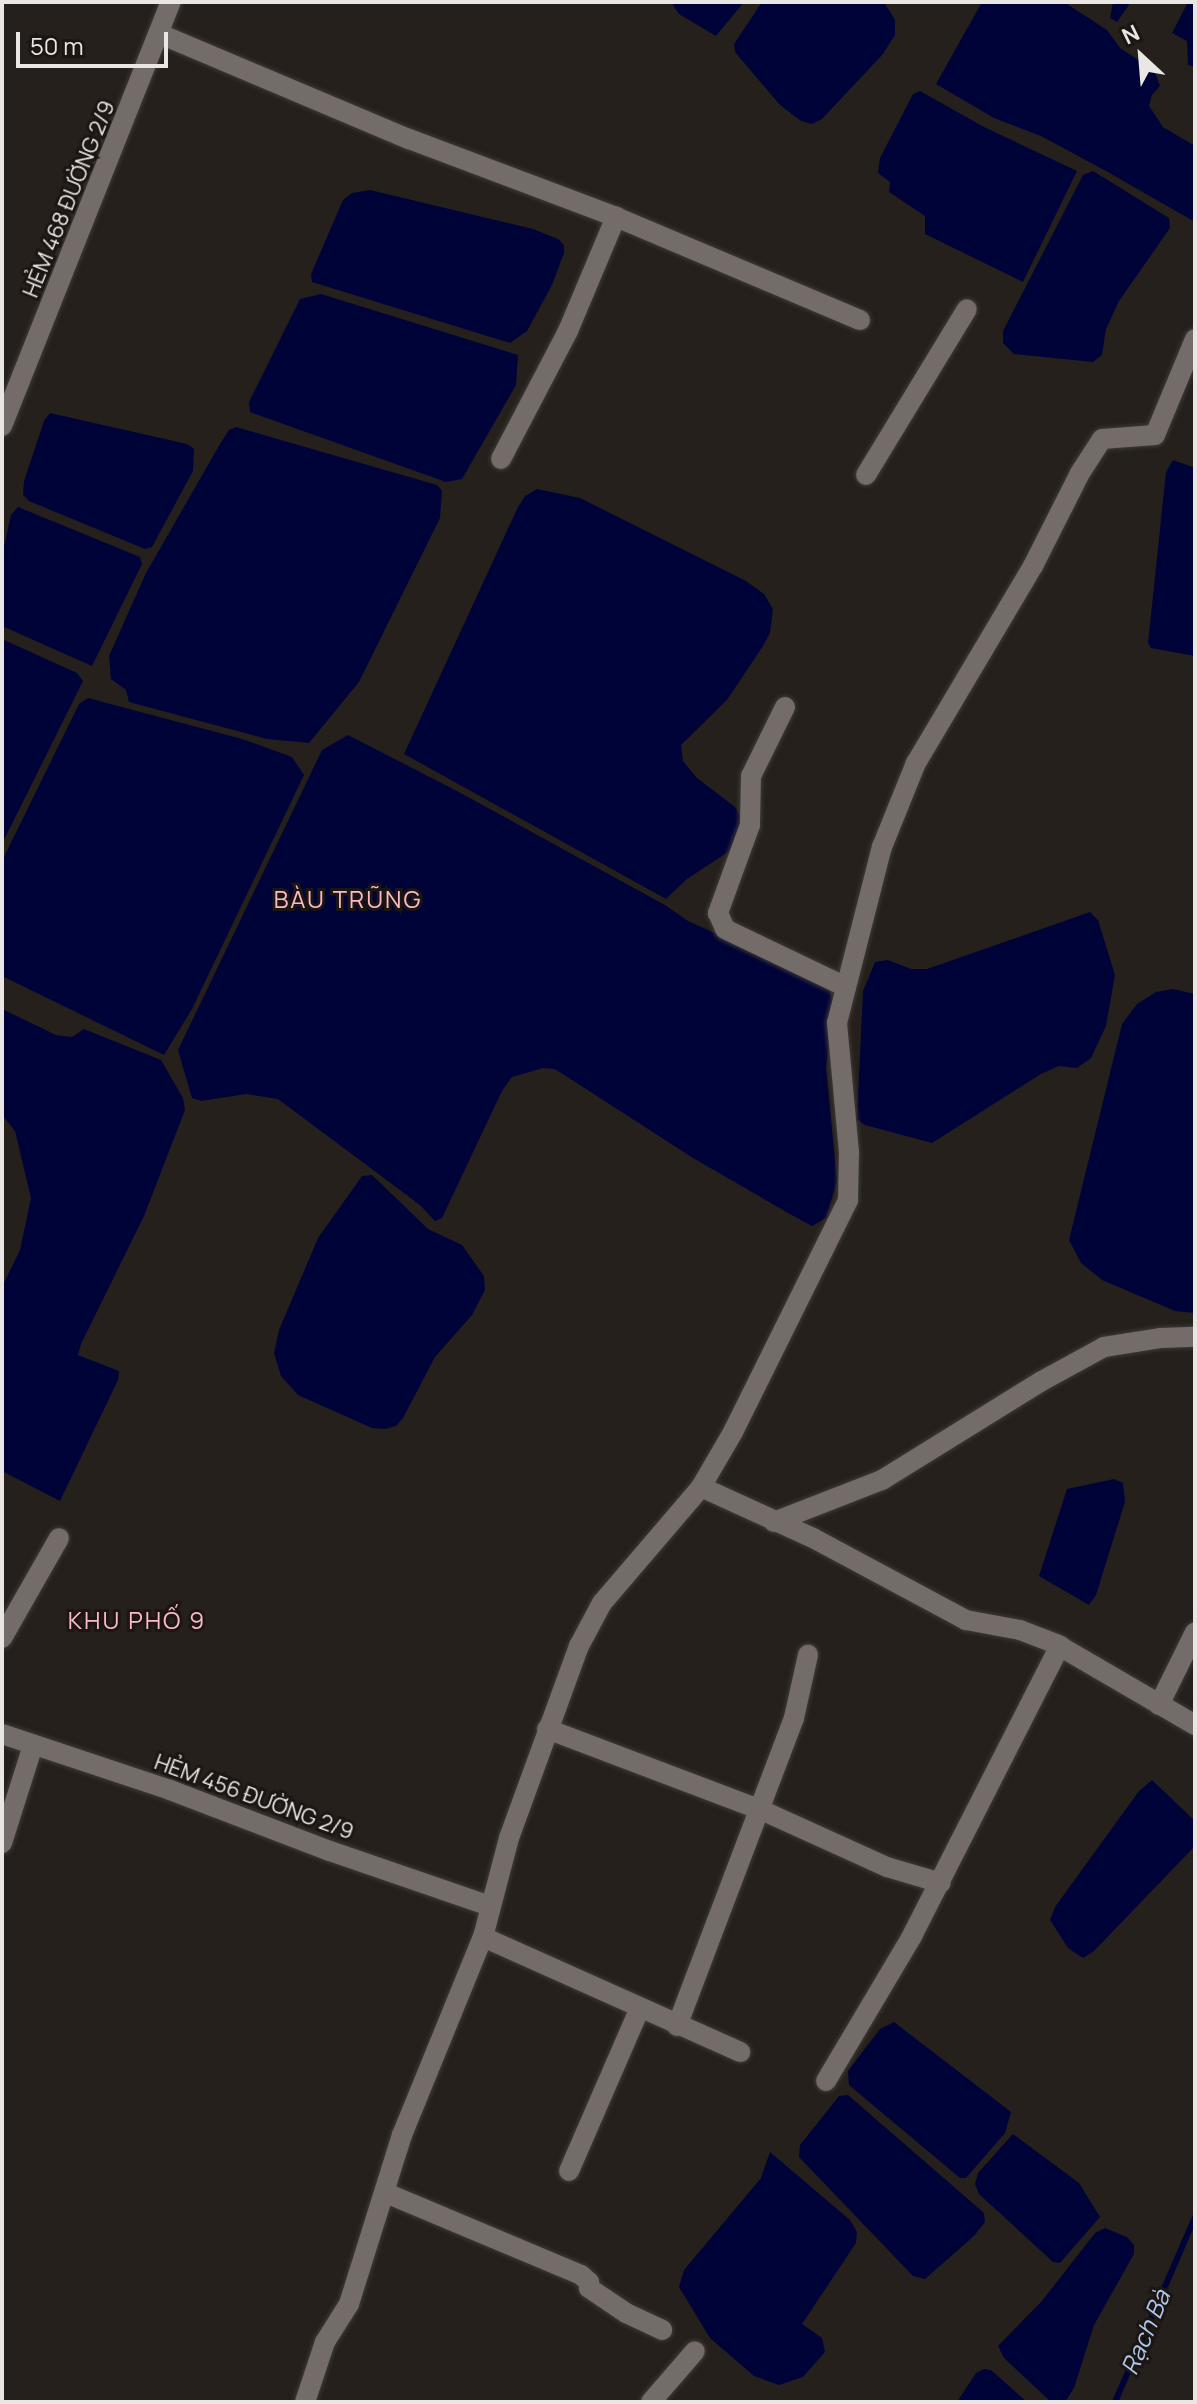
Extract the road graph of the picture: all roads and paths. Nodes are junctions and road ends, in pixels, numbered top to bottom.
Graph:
1 (171, 2) edge
2 (160, 34) junction
3 (616, 217) junction
4 (967, 309) dead end
5 (860, 320) dead end
6 (1195, 339) edge
7 (2, 426) edge
8 (501, 459) dead end
9 (866, 475) dead end
10 (785, 707) dead end
11 (846, 987) junction
12 (1195, 1337) edge
13 (701, 1487) junction
14 (774, 1522) junction
15 (59, 1538) dead end
16 (1195, 1632) edge
17 (2, 1638) edge
18 (1060, 1646) junction
19 (808, 1655) dead end
20 (1159, 1705) junction
21 (1195, 1725) edge
22 (547, 1729) junction
23 (2, 1734) edge
24 (33, 1745) junction
25 (759, 1809) junction
26 (2, 1843) edge
27 (941, 1883) junction
28 (490, 1906) junction
29 (483, 1937) junction
30 (639, 2010) junction
31 (677, 2026) junction
32 (740, 2052) dead end
33 (826, 2081) dead end
34 (569, 2171) dead end
35 (386, 2193) junction
36 (662, 2330) dead end
37 (695, 2351) dead end
38 (305, 2402) edge
39 (651, 2402) edge

1 - 2 street, HẺM 468 ĐƯỜNG 2/9
2 - 3 street
2 - 7 street, HẺM 468 ĐƯỜNG 2/9
3 - 5 street
3 - 8 street
4 - 9 street
6 - 11 street
10 - 11 street
11 - 13 street
12 - 14 street
13 - 14 street
13 - 22 street
14 - 18 street
15 - 17 street
16 - 20 street
18 - 20 street
18 - 27 street
19 - 25 street
20 - 21 street
22 - 25 street
22 - 28 street
23 - 24 street, HẺM 456 ĐƯỜNG 2/9
24 - 26 street
24 - 28 street, HẺM 456 ĐƯỜNG 2/9
25 - 27 street
25 - 31 street
27 - 33 street
28 - 29 street
29 - 30 street
29 - 35 street
30 - 31 street
30 - 34 street
31 - 32 street
35 - 36 street
35 - 38 street
37 - 39 street

